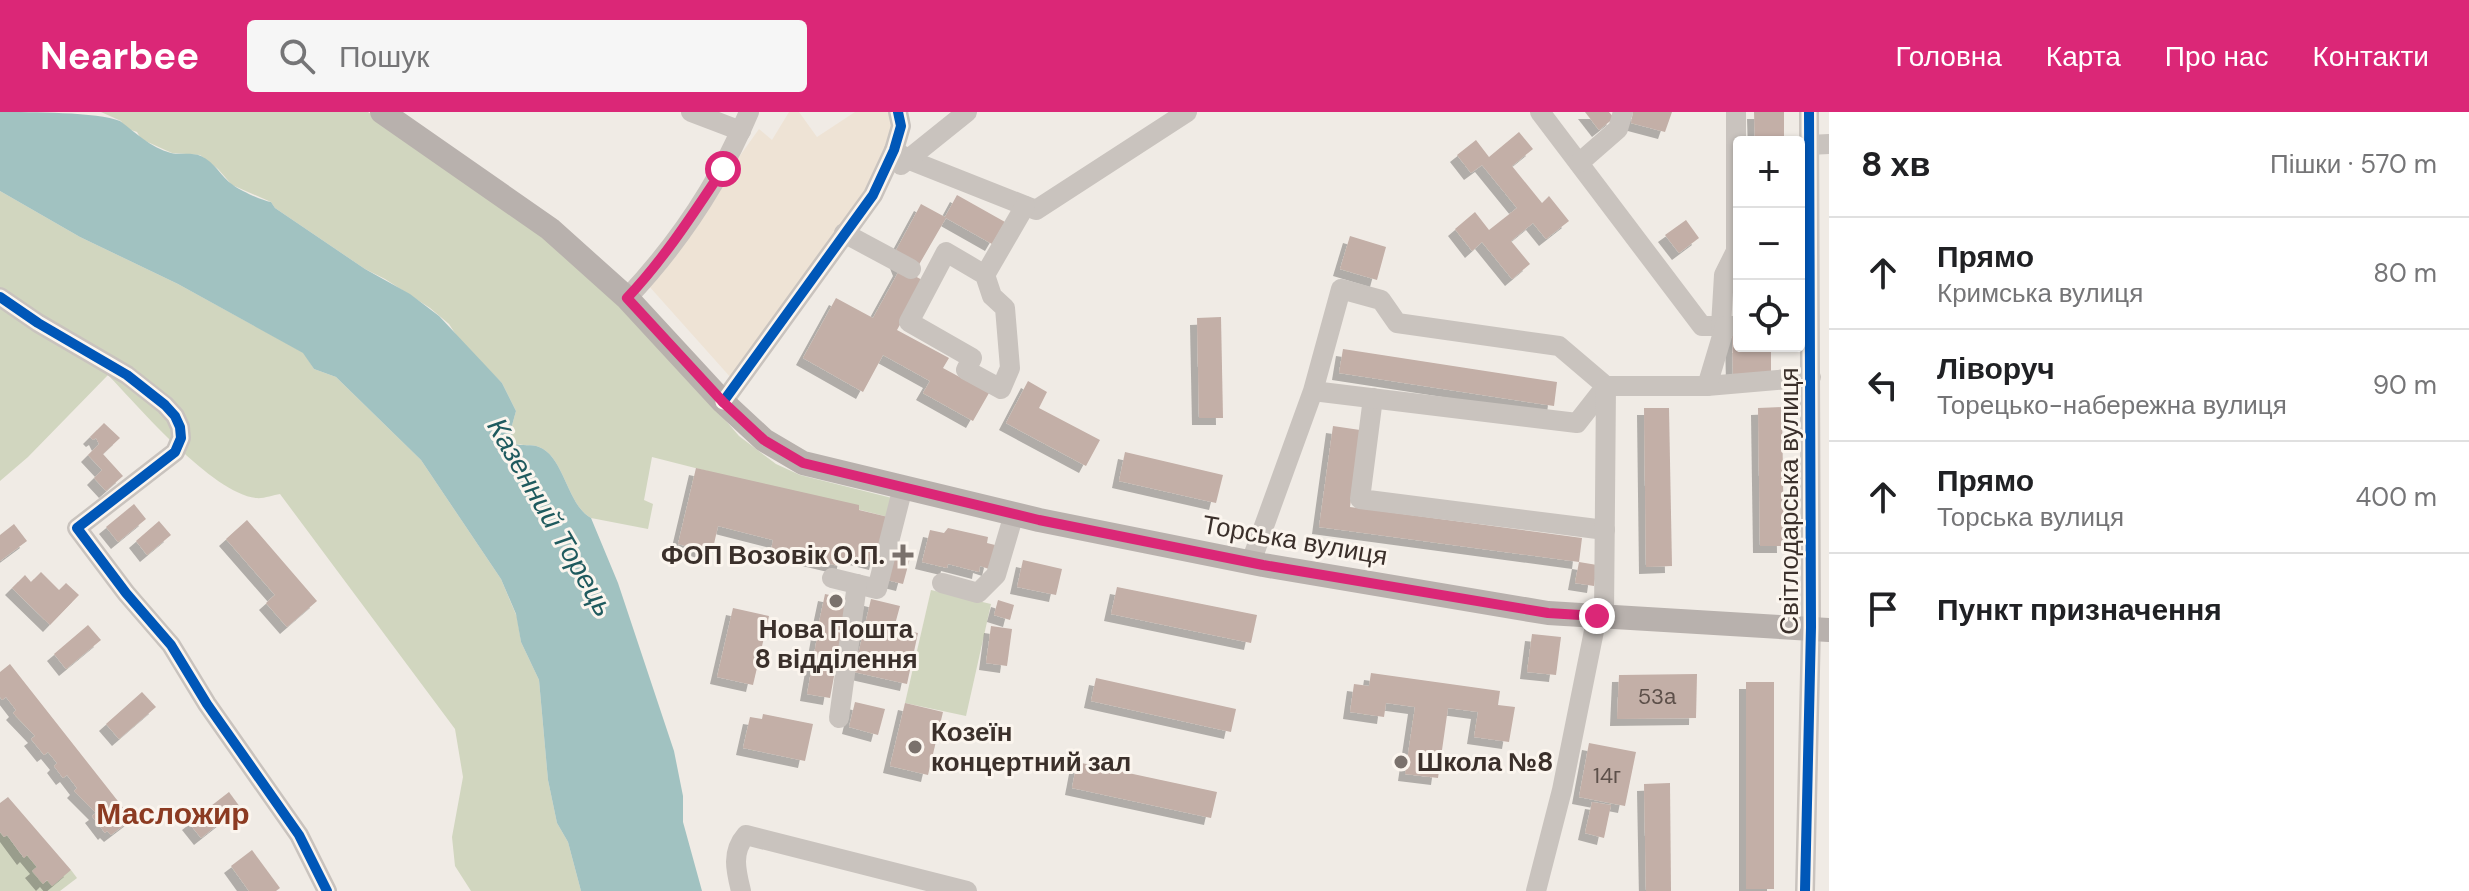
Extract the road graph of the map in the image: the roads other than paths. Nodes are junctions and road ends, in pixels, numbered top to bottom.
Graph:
1 (382, 112) edge
2 (691, 112) edge
3 (898, 112) edge
4 (967, 112) edge
5 (1187, 112) edge
6 (1540, 112) edge
7 (1623, 112) edge
8 (1736, 112) edge
9 (1809, 112) edge
10 (745, 122) edge
11 (1819, 144) edge
12 (901, 155) junction
13 (1579, 163) junction
14 (1025, 206) junction
15 (844, 233) junction
16 (919, 273) junction
17 (985, 275) junction
18 (0, 297) edge
19 (627, 298) junction
20 (1813, 325) edge
21 (1729, 326) edge
22 (1811, 377) junction
23 (1606, 386) junction
24 (1707, 386) junction
25 (1313, 391) junction
26 (1373, 398) junction
27 (723, 402) junction
28 (903, 487) junction
29 (1014, 514) junction
30 (1605, 530) junction
31 (1251, 562) junction
32 (832, 578) dead end
33 (942, 583) dead end
34 (857, 584) junction
35 (1601, 616) junction
36 (1820, 628) edge
37 (839, 718) dead end
38 (327, 891) edge
39 (741, 891) edge
40 (967, 891) edge
41 (1536, 891) edge
42 (1805, 891) edge

1 - 19 main road, Торська вулиця
2 - 10 street
3 - 12 street
4 - 12 street
5 - 14 street
6 - 13 street
7 - 13 street
8 - 21 street
9 - 11 street, Світлодарська вулиця
10 - 19 street
11 - 20 street, Світлодарська вулиця
12 - 14 street
12 - 15 street
13 - 21 street
14 - 17 street
15 - 16 street
15 - 27 street
16 - 17 street
16 - 17 street
18 - 38 street
19 - 27 main road, Торська вулиця
20 - 22 street, Світлодарська вулиця
21 - 24 street
22 - 24 street
22 - 36 street, Світлодарська вулиця
23 - 24 street
23 - 25 street
23 - 26 street
23 - 30 street
25 - 26 street
25 - 31 street
26 - 30 street
27 - 28 main road, Торська вулиця
28 - 29 main road, Торська вулиця
28 - 34 street
29 - 31 main road, Торська вулиця
29 - 33 street
30 - 35 street
31 - 35 main road, Торська вулиця
32 - 34 street
34 - 37 street
35 - 36 main road, Торська вулиця
35 - 41 street
36 - 42 street, Світлодарська вулиця
39 - 40 street

